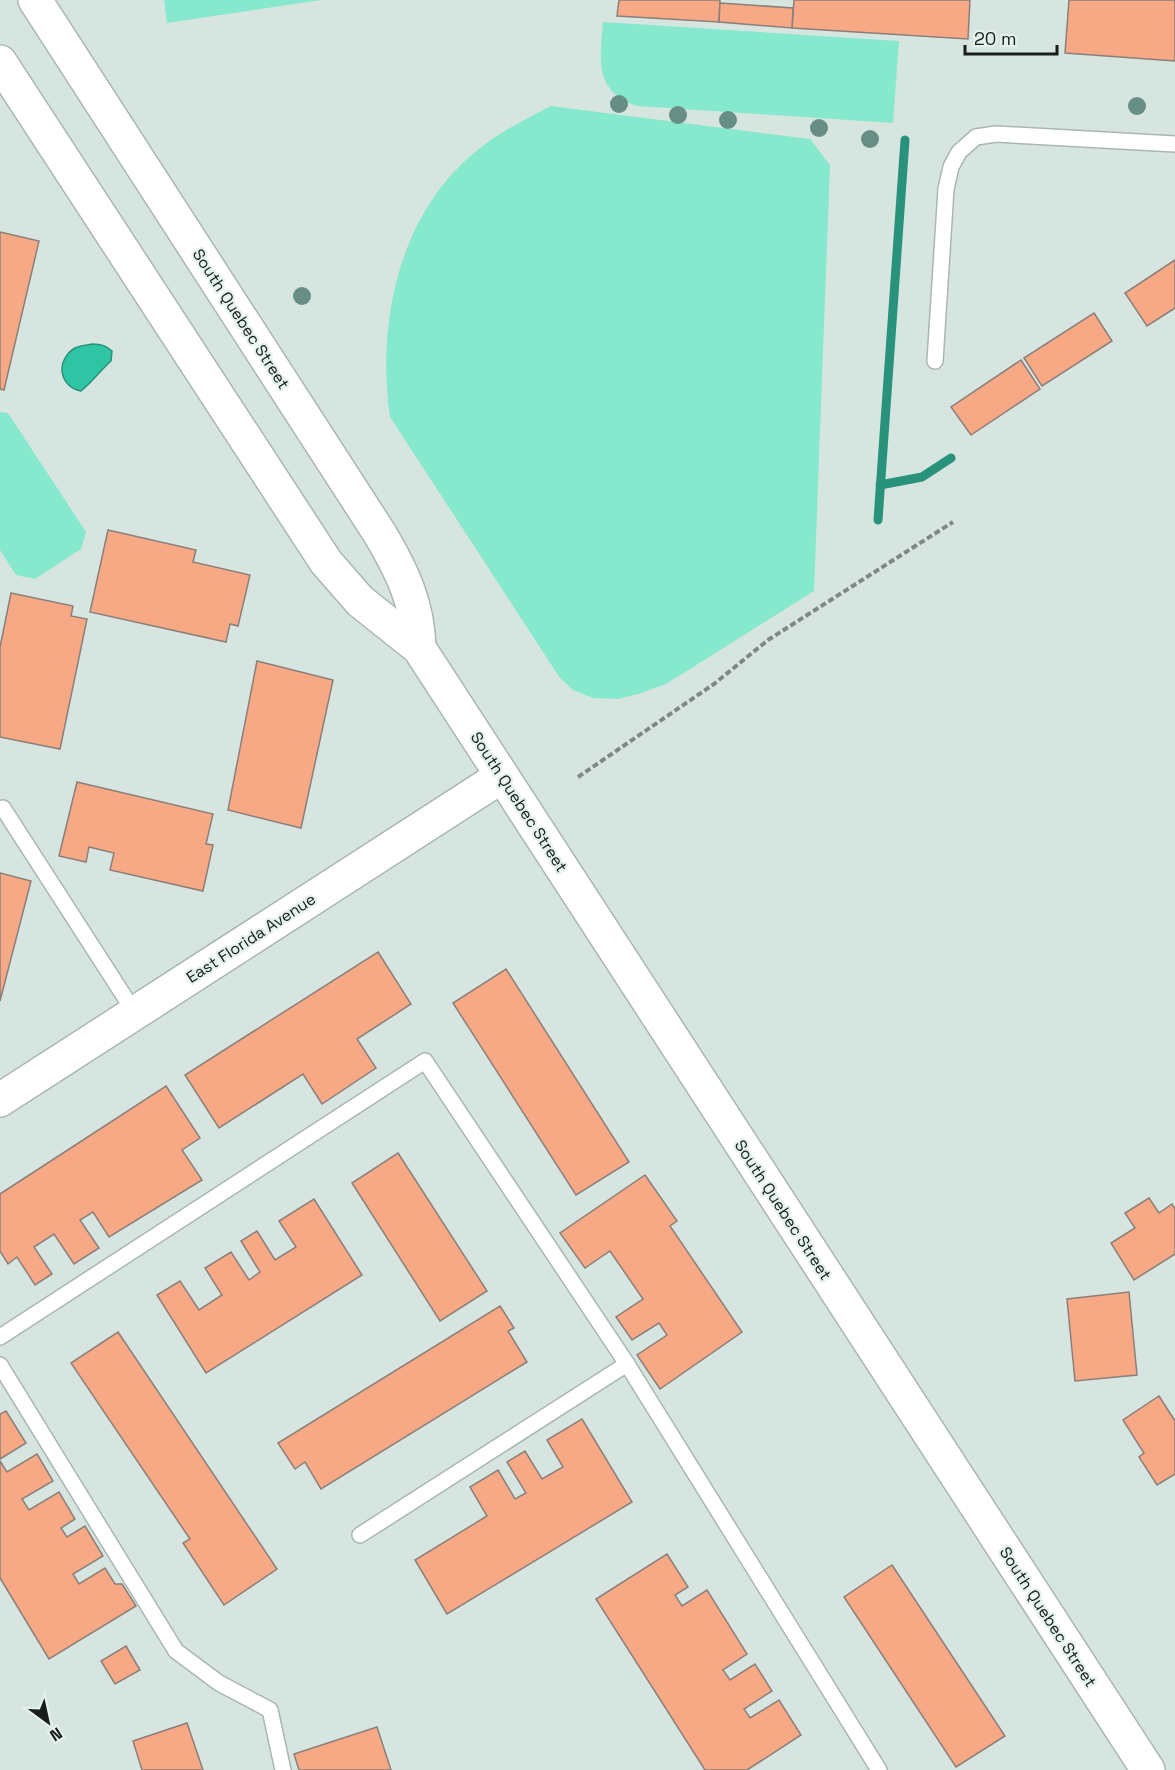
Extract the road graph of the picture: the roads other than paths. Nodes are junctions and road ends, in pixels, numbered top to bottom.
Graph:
1 (35, 0) edge
2 (0, 62) edge
3 (1175, 144) edge
4 (935, 361) dead end
5 (420, 648) junction
6 (502, 776) junction
7 (0, 810) edge
8 (135, 1013) junction
9 (0, 1100) edge
10 (0, 1337) edge
11 (627, 1364) junction
12 (0, 1365) edge
13 (360, 1535) dead end
14 (284, 1770) edge
15 (879, 1770) edge
16 (1148, 1770) edge

1 - 5 main road, South Quebec Street
2 - 5 main road, South Quebec Street
3 - 4 lane
5 - 6 main road, South Quebec Street
6 - 8 main road, East Florida Avenue
6 - 16 main road, South Quebec Street
7 - 8 lane
8 - 9 main road, East Florida Avenue
10 - 11 lane
11 - 13 lane
11 - 15 lane
12 - 14 lane

